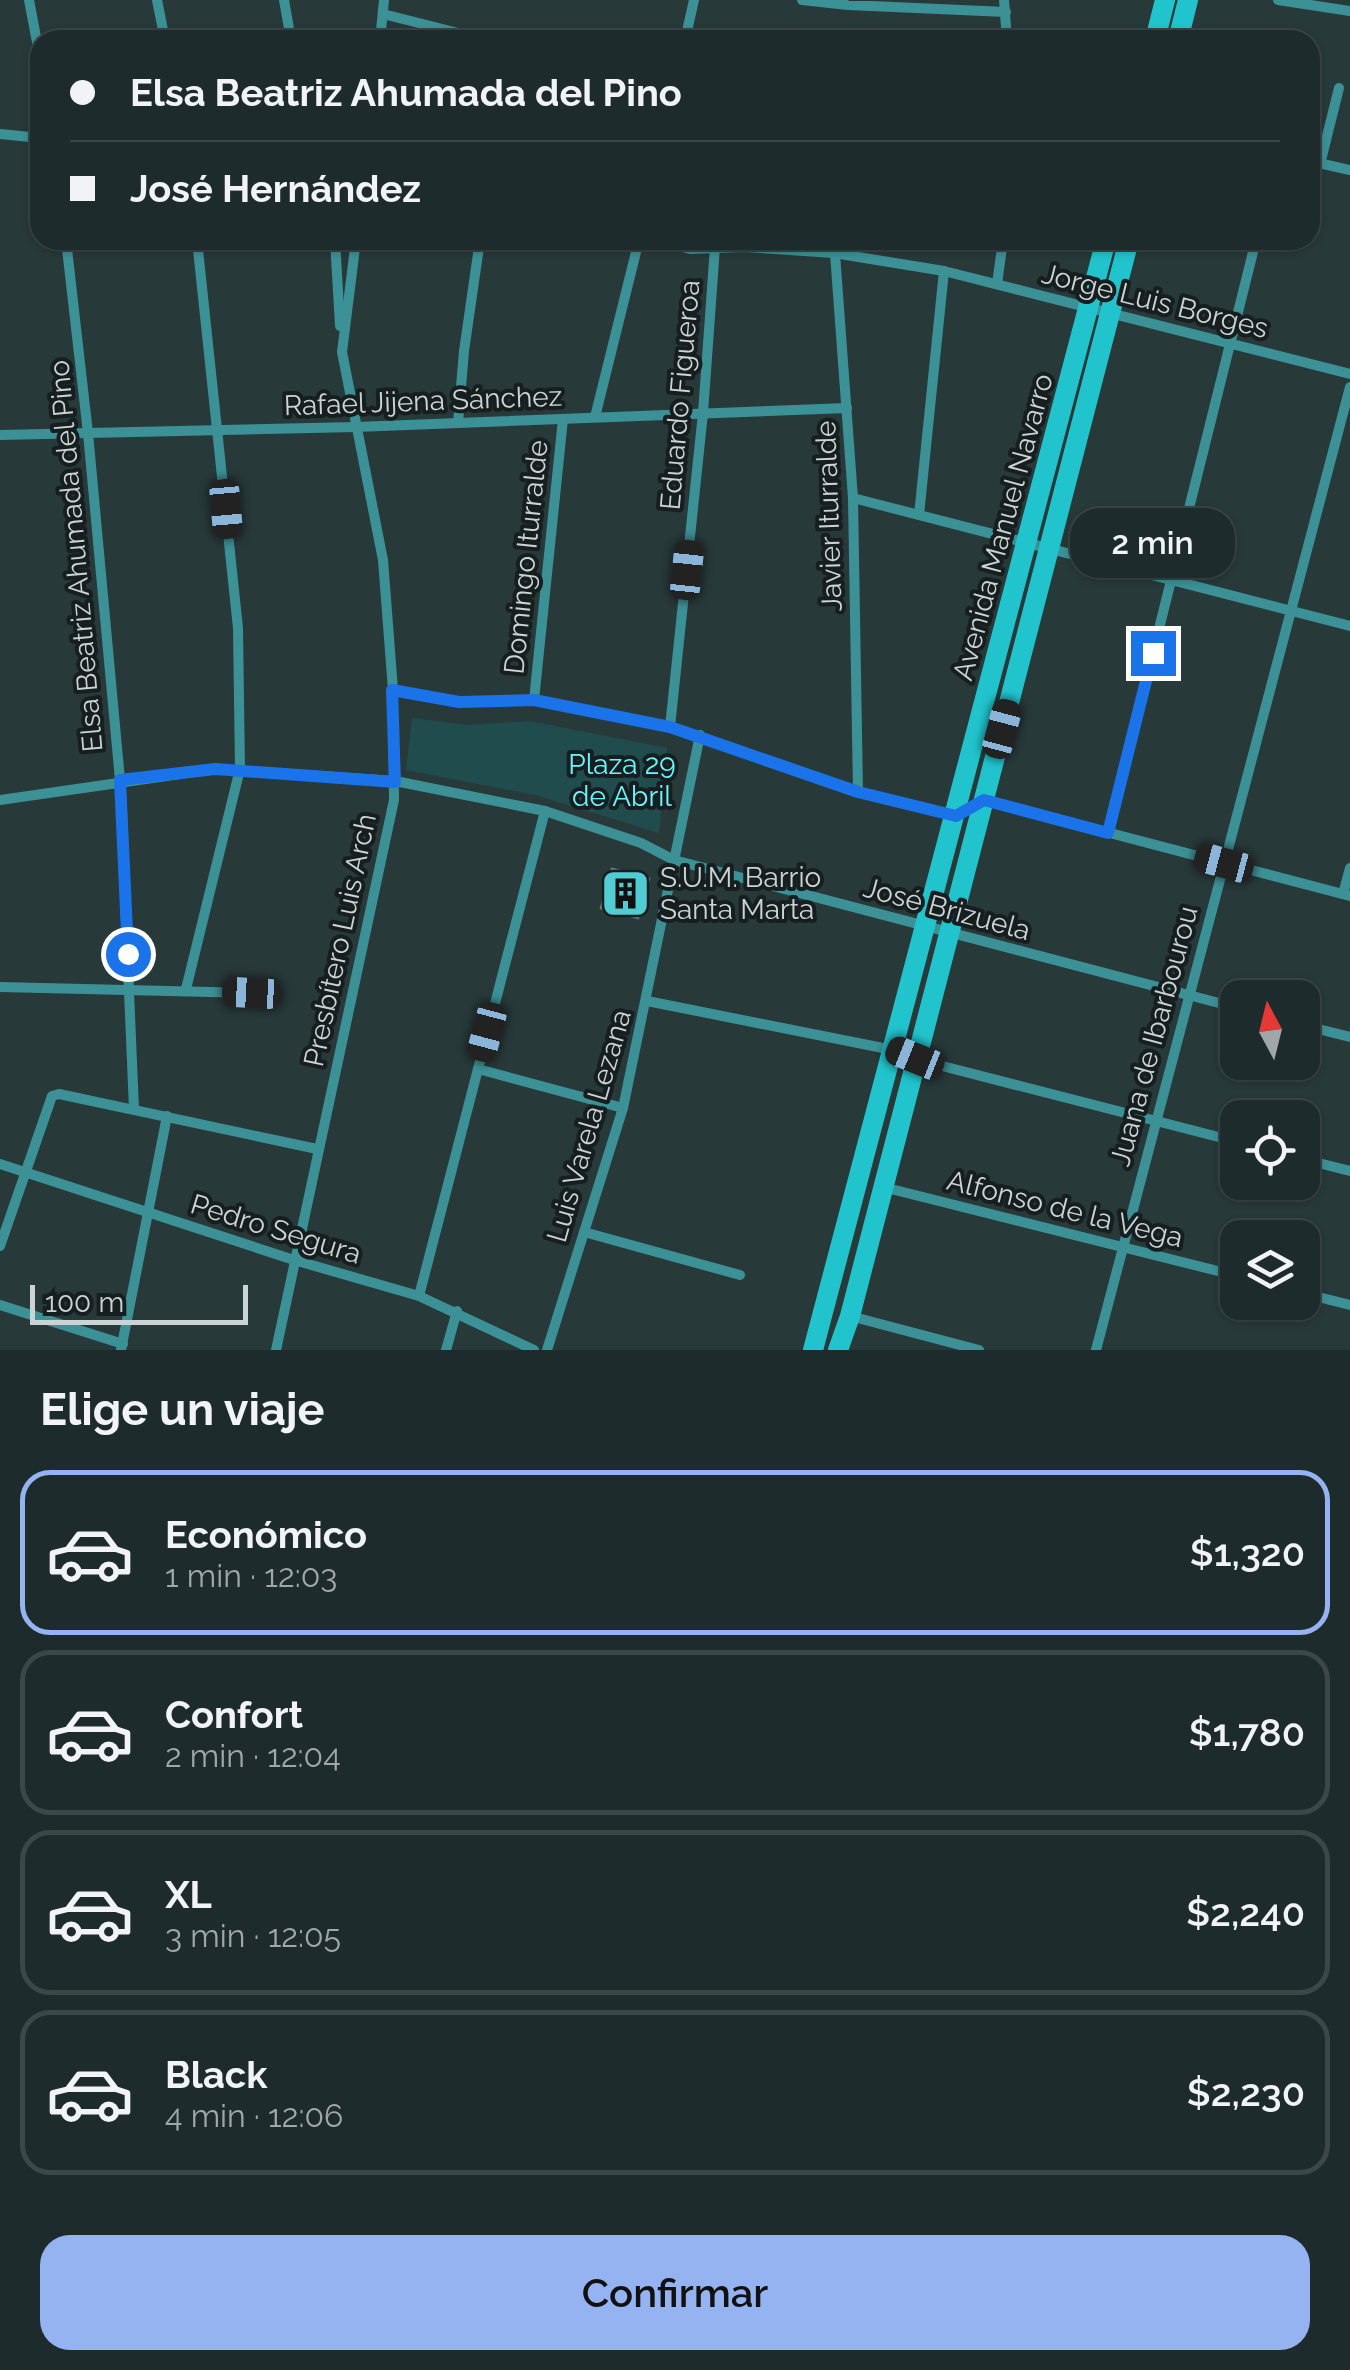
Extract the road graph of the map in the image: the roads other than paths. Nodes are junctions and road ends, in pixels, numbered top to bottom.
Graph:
1 (29, 0) edge
2 (157, 0) edge
3 (284, 0) edge
4 (384, 0) edge
5 (694, 0) edge
6 (802, 0) edge
7 (1165, 0) edge
8 (1188, 0) edge
9 (1278, 0) edge
10 (1005, 6) edge
11 (1350, 11) edge
12 (383, 14) junction
13 (35, 30) edge
14 (163, 30) edge
15 (289, 30) edge
16 (381, 30) edge
17 (446, 30) edge
18 (687, 30) edge
19 (1157, 30) edge
20 (1180, 30) edge
21 (1338, 88) dead end
22 (0, 134) edge
23 (30, 137) edge
24 (1320, 147) edge
25 (1320, 164) edge
26 (1350, 170) edge
27 (67, 250) edge
28 (198, 250) edge
29 (336, 250) edge
30 (355, 250) edge
31 (479, 250) edge
32 (637, 250) edge
33 (715, 250) edge
34 (834, 250) edge
35 (851, 250) edge
36 (1002, 250) edge
37 (1104, 250) edge
38 (1126, 250) edge
39 (1253, 250) edge
40 (944, 272) junction
41 (998, 284) junction
42 (1089, 308) junction
43 (1111, 312) junction
44 (1230, 343) junction
45 (342, 352) junction
46 (1350, 374) edge
47 (1350, 387) edge
48 (847, 408) junction
49 (704, 413) junction
50 (595, 417) junction
51 (563, 418) junction
52 (458, 423) junction
53 (356, 427) junction
54 (219, 430) junction
55 (88, 433) junction
56 (0, 435) edge
57 (853, 498) junction
58 (919, 516) junction
59 (1026, 544) junction
60 (1049, 550) junction
61 (1171, 581) junction
62 (1291, 611) junction
63 (1350, 626) edge
64 (392, 690) junction
65 (534, 700) junction
66 (670, 727) junction
67 (700, 735) junction
68 (240, 770) junction
69 (120, 780) junction
70 (395, 782) junction
71 (858, 792) junction
72 (0, 800) edge
73 (984, 800) junction
74 (544, 810) junction
75 (956, 816) junction
76 (1108, 833) junction
77 (674, 860) junction
78 (1224, 863) junction
79 (1350, 868) edge
80 (1347, 895) edge
81 (926, 927) junction
82 (947, 933) junction
83 (0, 987) edge
84 (130, 988) junction
85 (186, 989) junction
86 (252, 993) dead end
87 (1188, 996) junction
88 (647, 1001) junction
89 (1220, 1004) edge
90 (1320, 1028) edge
91 (1350, 1036) edge
92 (893, 1050) junction
93 (915, 1058) junction
94 (478, 1069) junction
95 (624, 1108) junction
96 (134, 1109) junction
97 (168, 1116) junction
98 (1156, 1121) junction
99 (1220, 1137) edge
100 (317, 1150) junction
101 (1320, 1163) edge
102 (0, 1164) edge
103 (1350, 1171) edge
104 (25, 1172) junction
105 (882, 1186) junction
106 (148, 1212) junction
107 (584, 1232) junction
108 (0, 1246) edge
109 (1122, 1247) junction
110 (294, 1260) junction
111 (1220, 1272) edge
112 (740, 1276) dead end
113 (419, 1296) junction
114 (1320, 1298) edge
115 (0, 1305) edge
116 (1350, 1305) edge
117 (457, 1311) junction
118 (850, 1316) junction
119 (122, 1347) edge
120 (276, 1350) edge
121 (446, 1350) edge
122 (534, 1350) edge
123 (546, 1350) edge
124 (813, 1350) edge
125 (838, 1350) edge
126 (979, 1350) edge
127 (1096, 1350) edge

1 - 13 street
2 - 14 street
3 - 15 street
4 - 12 street
5 - 18 street
6 - 10 street
7 - 19 main road
8 - 20 main road
9 - 11 street
12 - 16 street
12 - 17 street
21 - 24 street
22 - 23 street
25 - 26 street
27 - 55 street, Elsa Beatriz Ahumada del Pino
28 - 54 street
29 - 45 street
30 - 45 street, Presbítero Luis Arch
31 - 52 street
32 - 50 street
33 - 49 street, Eduardo Figueroa
34 - 48 street, Javier Iturralde
35 - 40 street, Jorge Luis Borges
36 - 41 street
37 - 42 main road, Avenida Manuel Navarro
38 - 43 main road, Avenida Manuel Navarro
39 - 44 street
40 - 41 street, Jorge Luis Borges
40 - 58 street
41 - 42 street, Jorge Luis Borges
42 - 43 street, Jorge Luis Borges
42 - 59 main road, Avenida Manuel Navarro
43 - 44 street, Jorge Luis Borges
43 - 60 main road, Avenida Manuel Navarro
44 - 46 street, Jorge Luis Borges
44 - 61 street
45 - 53 street, Presbítero Luis Arch
47 - 62 street, Juana de Ibarbourou
48 - 49 street, Rafael Jijena Sánchez
48 - 57 street, Javier Iturralde
49 - 50 street, Rafael Jijena Sánchez
49 - 66 street, Eduardo Figueroa
50 - 51 street, Rafael Jijena Sánchez
51 - 52 street, Rafael Jijena Sánchez
51 - 65 street, Domingo Iturralde
52 - 53 street, Rafael Jijena Sánchez
53 - 54 street, Rafael Jijena Sánchez
53 - 64 street, Presbítero Luis Arch
54 - 55 street, Rafael Jijena Sánchez
54 - 68 street
55 - 56 street, Rafael Jijena Sánchez
55 - 69 street, Elsa Beatriz Ahumada del Pino
57 - 58 street
57 - 71 street, Javier Iturralde
58 - 59 street
59 - 60 street
59 - 75 main road, Avenida Manuel Navarro
60 - 61 street
60 - 73 main road, Avenida Manuel Navarro
61 - 62 street
61 - 76 street
62 - 63 street
62 - 78 street, Juana de Ibarbourou
64 - 65 street
64 - 70 street, Presbítero Luis Arch
65 - 66 street
66 - 67 street
67 - 71 street
67 - 77 street, Luis Varela Lezana
68 - 69 street, José Brizuela
68 - 70 street, José Brizuela
68 - 85 street
69 - 72 street, José Brizuela
69 - 84 street, Elsa Beatriz Ahumada del Pino
70 - 74 street, José Brizuela
70 - 100 street, Presbítero Luis Arch
71 - 75 street
73 - 75 street
73 - 76 street
73 - 82 main road, Avenida Manuel Navarro
74 - 77 street, José Brizuela
74 - 94 street
75 - 81 main road, Avenida Manuel Navarro
76 - 78 street
77 - 81 street, José Brizuela
77 - 88 street, Luis Varela Lezana
78 - 80 street
78 - 87 street, Juana de Ibarbourou
79 - 80 street
81 - 82 street, José Brizuela
81 - 92 main road, Avenida Manuel Navarro
82 - 87 street, José Brizuela
82 - 93 main road, Avenida Manuel Navarro
83 - 84 street
84 - 85 street
84 - 96 street, Elsa Beatriz Ahumada del Pino
85 - 86 street
87 - 89 street, José Brizuela
87 - 98 street, Juana de Ibarbourou
88 - 92 street
88 - 95 street, Luis Varela Lezana
90 - 91 street
92 - 93 street
92 - 124 main road, Avenida Manuel Navarro
93 - 98 street
93 - 105 main road, Avenida Manuel Navarro
94 - 95 street
94 - 113 street
95 - 107 street, Luis Varela Lezana
96 - 97 street
96 - 104 street
97 - 100 street
97 - 106 street
98 - 99 street
98 - 109 street, Juana de Ibarbourou
100 - 110 street, Presbítero Luis Arch
101 - 103 street
102 - 104 street, Pedro Segura
104 - 106 street, Pedro Segura
104 - 108 street
105 - 109 street, Alfonso de la Vega
105 - 118 main road, Avenida Manuel Navarro
106 - 110 street, Pedro Segura
106 - 119 street
107 - 112 street
107 - 123 street, Luis Varela Lezana
109 - 111 street, Alfonso de la Vega
109 - 127 street, Juana de Ibarbourou
110 - 113 street, Pedro Segura
110 - 120 street, Presbítero Luis Arch
113 - 117 street, Pedro Segura
114 - 116 street
115 - 119 street
117 - 121 street
117 - 122 street, Pedro Segura
118 - 125 main road, Avenida Manuel Navarro
118 - 126 street

